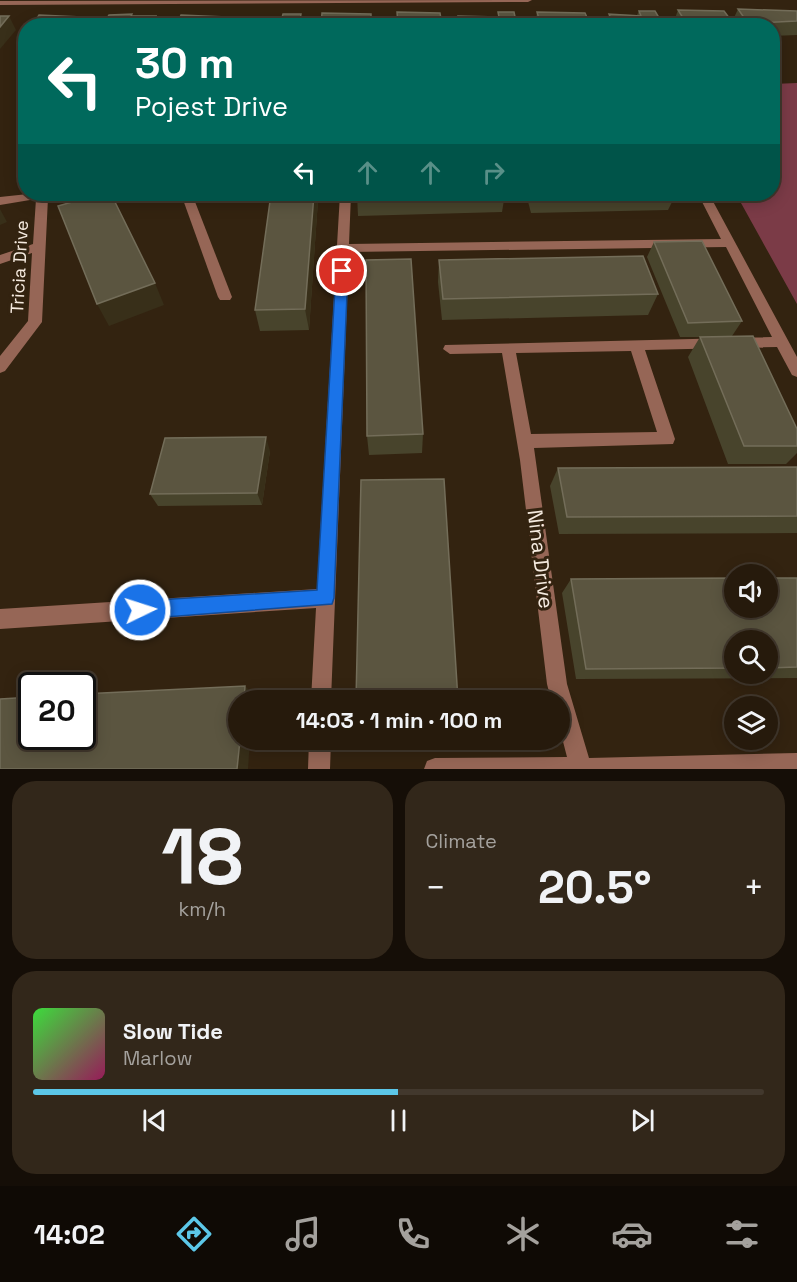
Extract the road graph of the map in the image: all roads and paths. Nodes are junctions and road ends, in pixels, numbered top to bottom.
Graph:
1 (528, 0) edge
2 (0, 3) edge
3 (18, 198) edge
4 (0, 201) edge
5 (42, 201) edge
6 (189, 201) edge
7 (345, 201) edge
8 (708, 201) edge
9 (730, 243) junction
10 (39, 246) junction
11 (343, 248) junction
12 (0, 260) edge
13 (225, 297) dead end
14 (782, 342) junction
15 (636, 345) junction
16 (508, 348) junction
17 (450, 349) dead end
18 (0, 367) edge
19 (797, 371) edge
20 (524, 441) junction
21 (326, 598) junction
22 (0, 619) edge
23 (321, 690) edge
24 (320, 750) edge
25 (797, 764) edge
26 (581, 768) edge
27 (319, 769) edge
28 (435, 769) edge

1 - 2 street
3 - 4 street
5 - 10 street, Tricia Drive
6 - 13 street
7 - 11 street
8 - 9 street
9 - 11 street
9 - 14 street
10 - 12 street
10 - 18 street, Tricia Drive
11 - 21 street
14 - 15 street
14 - 19 street
15 - 16 street
15 - 20 street
16 - 17 street
16 - 20 street, Nina Drive
20 - 26 street, Nina Drive
21 - 22 street
21 - 23 street
24 - 27 street
25 - 26 street
26 - 28 street

